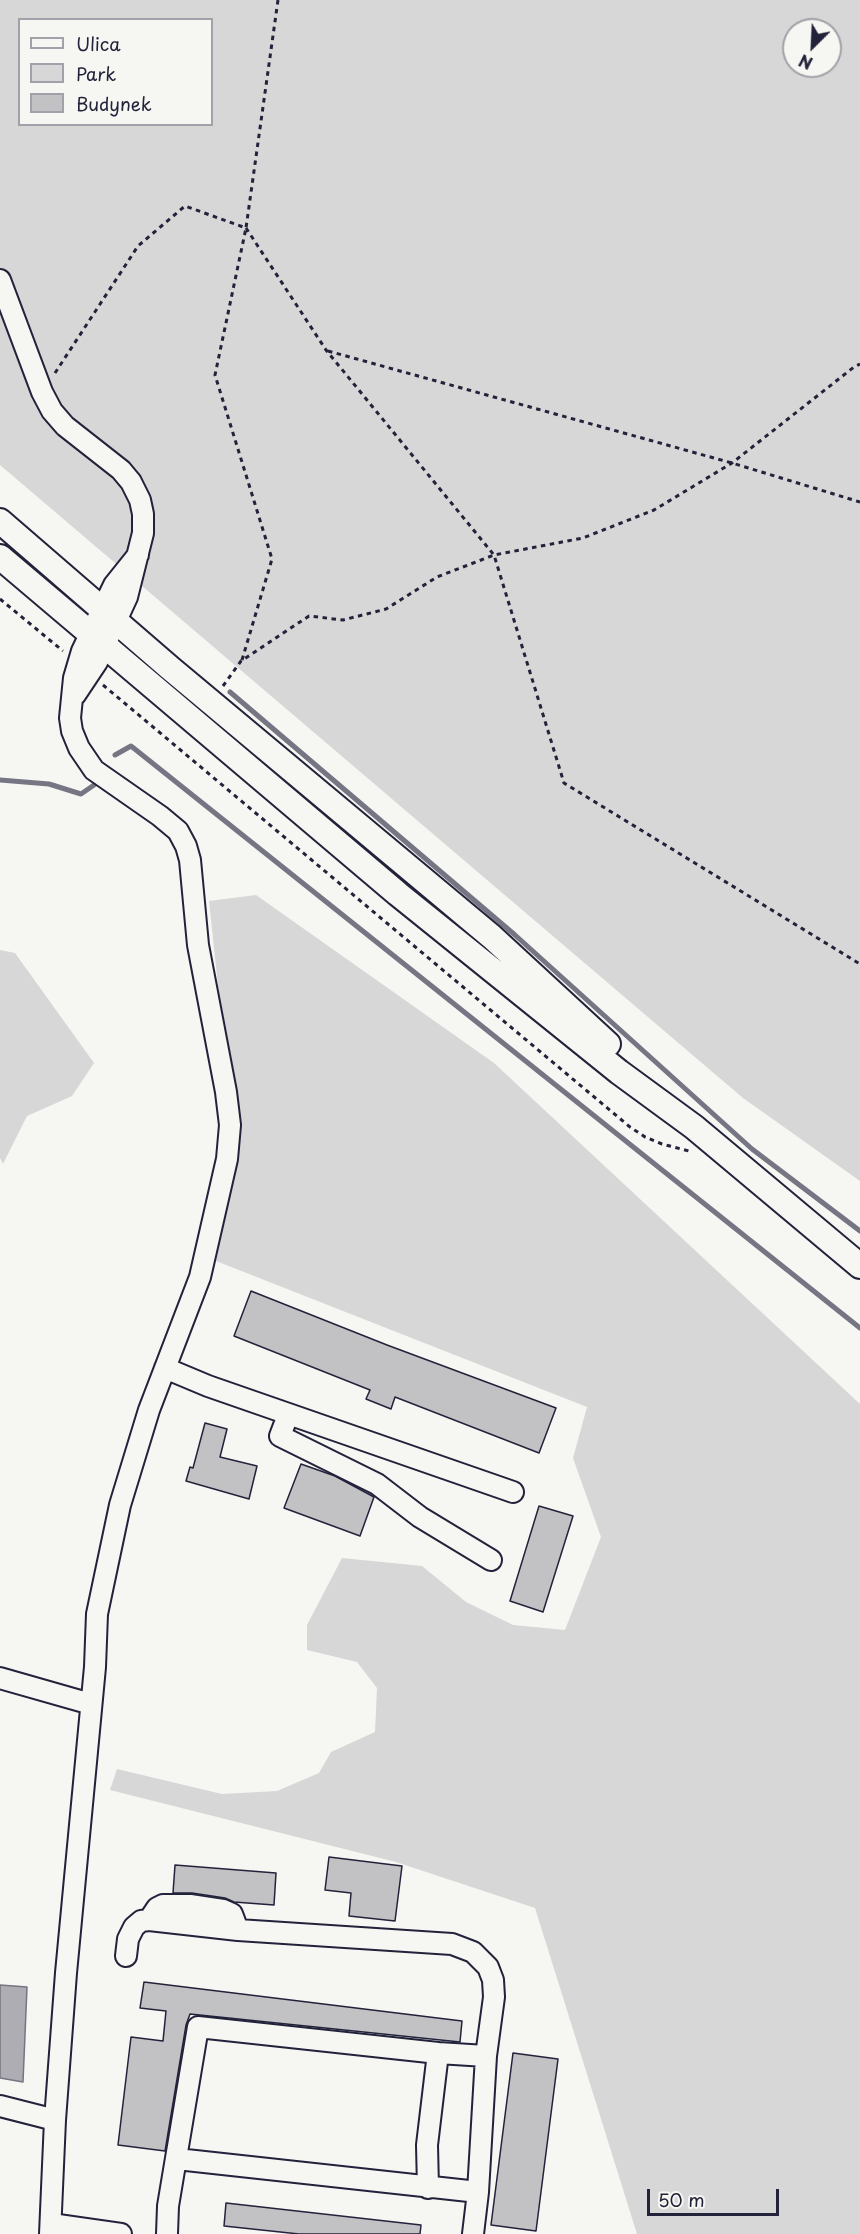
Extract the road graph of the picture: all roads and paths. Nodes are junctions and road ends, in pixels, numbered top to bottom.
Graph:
1 (278, 0) edge
2 (246, 228) junction
3 (0, 280) edge
4 (326, 350) junction
5 (860, 364) edge
6 (42, 392) junction
7 (732, 463) junction
8 (860, 502) edge
9 (0, 521) edge
10 (494, 555) junction
11 (0, 557) edge
12 (0, 599) edge
13 (109, 616) junction
14 (97, 640) junction
15 (65, 653) dead end
16 (241, 662) junction
17 (102, 684) dead end
18 (212, 702) junction
19 (860, 964) edge
20 (694, 1127) junction
21 (694, 1153) dead end
22 (860, 1266) edge
23 (165, 1368) junction
24 (288, 1415) junction
25 (513, 1492) dead end
26 (491, 1560) dead end
27 (0, 1678) edge
28 (91, 1704) junction
29 (126, 1956) dead end
30 (438, 2053) junction
31 (486, 2056) junction
32 (0, 2106) edge
33 (55, 2120) junction
34 (177, 2159) junction
35 (429, 2188) junction
36 (478, 2192) junction
37 (51, 2229) edge
38 (121, 2234) edge
39 (167, 2234) edge
40 (473, 2234) edge

1 - 2 path
2 - 4 path
2 - 6 path
2 - 16 path
3 - 6 street
4 - 7 path
4 - 10 path
5 - 7 path
6 - 13 street
7 - 8 path
7 - 10 path
9 - 13 main road
10 - 16 path
10 - 19 path
11 - 14 main road
12 - 15 path
13 - 14 street
13 - 18 main road
14 - 20 main road
14 - 23 street
16 - 18 path
17 - 21 path
18 - 20 main road
20 - 22 main road
23 - 24 street
23 - 28 street
24 - 25 street
24 - 26 street
27 - 28 street
28 - 33 street
29 - 31 street
30 - 31 street
30 - 34 street
30 - 35 street
31 - 36 street
32 - 33 street
33 - 37 street
34 - 35 street
34 - 39 street
35 - 36 street
36 - 40 street
37 - 38 street

